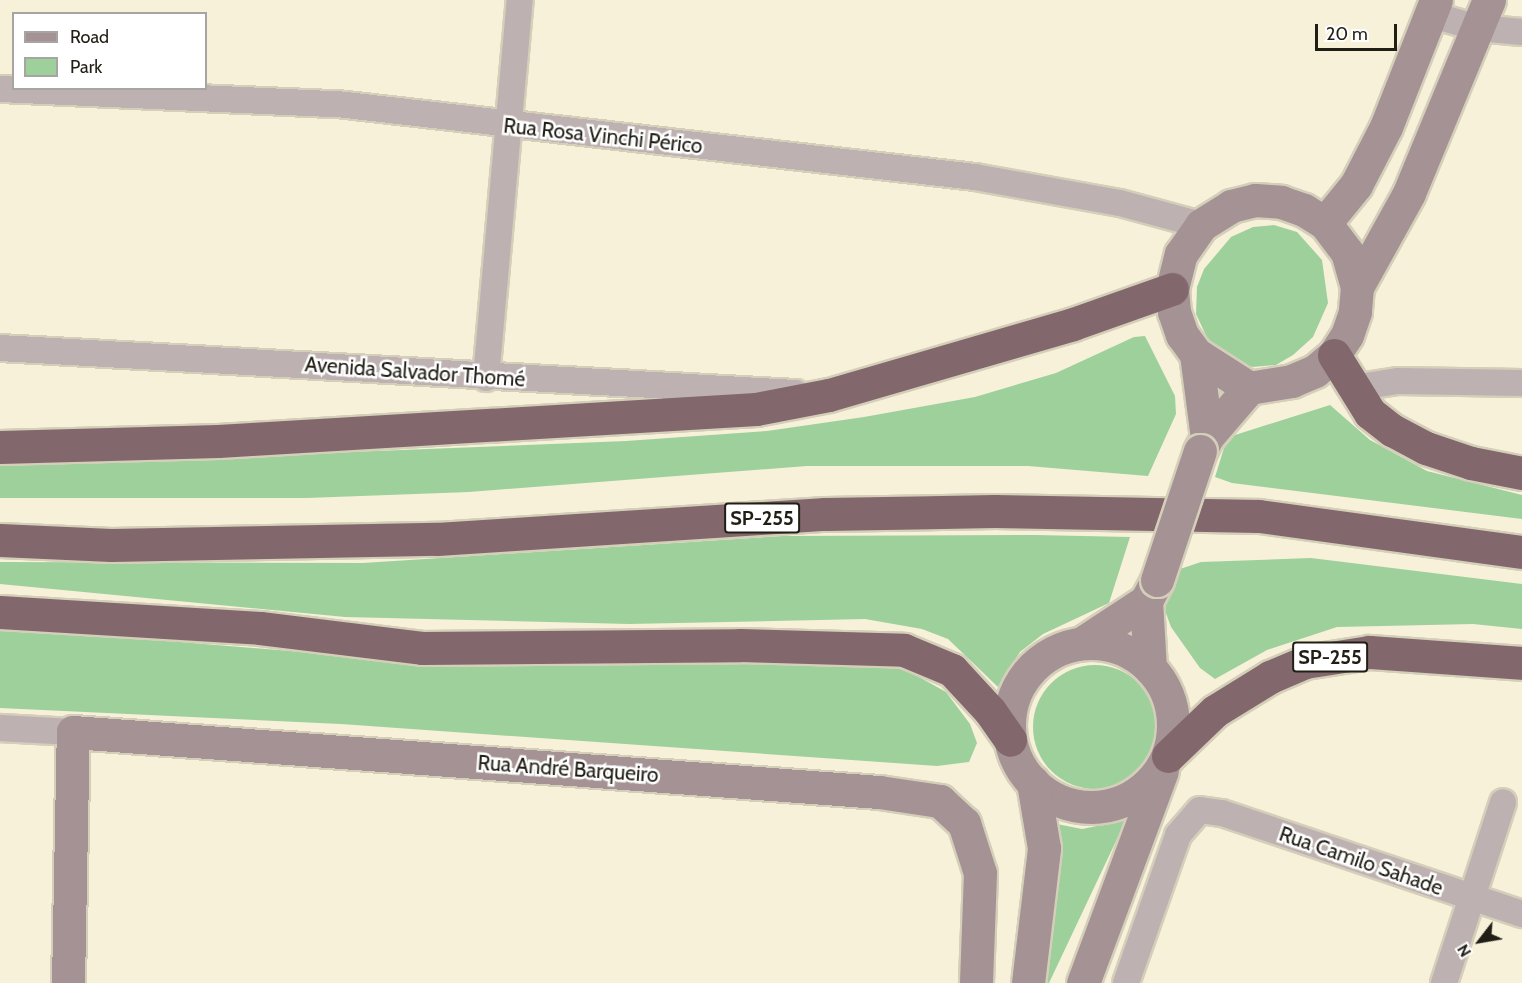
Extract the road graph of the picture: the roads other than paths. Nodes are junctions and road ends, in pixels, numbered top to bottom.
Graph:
1 (520, 0) edge
2 (1434, 8) edge
3 (1484, 14) edge
4 (1522, 32) edge
5 (22, 90) edge
6 (510, 126) junction
7 (1325, 223) junction
8 (1201, 225) junction
9 (1357, 287) junction
10 (1172, 289) junction
11 (0, 348) edge
12 (1196, 354) junction
13 (1334, 355) junction
14 (486, 378) junction
15 (1522, 383) edge
16 (1249, 387) junction
17 (1353, 388) junction
18 (830, 395) junction
19 (1203, 444) junction
20 (0, 447) edge
21 (1522, 472) edge
22 (0, 540) edge
23 (1522, 552) edge
24 (1152, 590) junction
25 (0, 612) edge
26 (1083, 643) junction
27 (1522, 663) edge
28 (1150, 668) junction
29 (0, 728) edge
30 (73, 732) junction
31 (1010, 740) junction
32 (1168, 756) junction
33 (1033, 782) junction
34 (1503, 802) dead end
35 (1470, 899) junction
36 (1522, 914) edge
37 (68, 983) edge
38 (976, 983) edge
39 (1028, 983) edge
40 (1083, 983) edge
41 (1126, 983) edge
42 (1444, 983) edge

1 - 6 street
2 - 3 street
2 - 7 main road
3 - 4 street
3 - 9 main road
5 - 6 street, Rua Rosa Vinchi Périco
6 - 8 street, Rua Rosa Vinchi Périco
6 - 14 street
7 - 8 main road
7 - 9 main road
8 - 10 main road
9 - 13 main road
10 - 12 main road
10 - 18 highway
11 - 14 street, Avenida Salvador Thomé
12 - 16 main road
12 - 19 main road
13 - 16 main road
13 - 17 highway
14 - 18 street, Avenida Salvador Thomé
15 - 17 street
16 - 19 main road
17 - 21 highway
18 - 20 highway
19 - 24 main road, bridge
22 - 23 highway, SP-255
24 - 26 main road
24 - 28 main road
25 - 31 highway
26 - 28 main road
26 - 31 main road
27 - 32 highway, SP-255
28 - 32 main road
29 - 30 street, Rua André Barqueiro
30 - 37 main road
30 - 38 main road, Rua André Barqueiro
31 - 33 main road
32 - 33 main road
32 - 40 main road
33 - 39 main road
34 - 35 street
35 - 36 street, Rua Camilo Sahade
35 - 41 street, Rua Camilo Sahade
35 - 42 street

